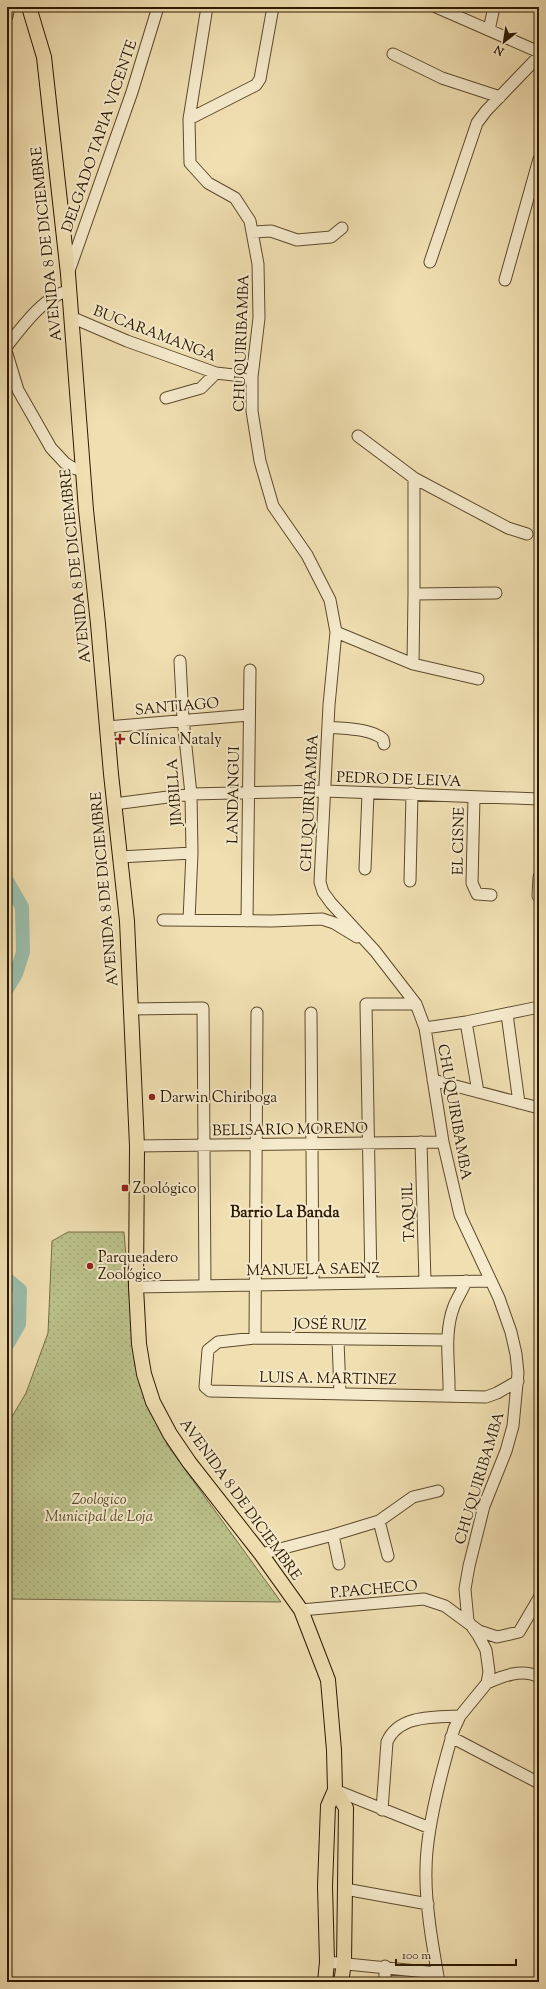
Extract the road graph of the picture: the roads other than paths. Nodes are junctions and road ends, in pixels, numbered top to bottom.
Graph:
1 (9, 7) edge
2 (29, 7) edge
3 (158, 7) edge
4 (207, 7) edge
5 (273, 7) edge
6 (437, 7) edge
7 (494, 7) edge
8 (7, 16) edge
9 (489, 30) junction
10 (539, 52) edge
11 (393, 54) dead end
12 (539, 56) edge
13 (500, 97) junction
14 (189, 119) junction
15 (539, 159) edge
16 (342, 228) dead end
17 (252, 232) junction
18 (430, 262) dead end
19 (68, 274) junction
20 (505, 280) dead end
21 (69, 291) junction
22 (71, 317) junction
23 (7, 346) edge
24 (7, 354) edge
25 (216, 373) junction
26 (252, 377) junction
27 (166, 398) dead end
28 (358, 436) dead end
29 (83, 471) junction
30 (414, 478) junction
31 (527, 534) dead end
32 (496, 593) dead end
33 (414, 594) junction
34 (336, 632) junction
35 (180, 662) dead end
36 (412, 664) junction
37 (250, 670) dead end
38 (478, 679) dead end
39 (248, 715) junction
40 (183, 719) junction
41 (107, 727) junction
42 (328, 727) junction
43 (384, 744) dead end
44 (325, 791) junction
45 (247, 793) junction
46 (368, 793) junction
47 (191, 794) junction
48 (412, 794) junction
49 (474, 797) junction
50 (539, 799) edge
51 (114, 804) junction
52 (192, 853) junction
53 (120, 857) junction
54 (365, 869) dead end
55 (539, 877) edge
56 (410, 881) dead end
57 (491, 895) dead end
58 (538, 896) edge
59 (164, 920) dead end
60 (189, 920) junction
61 (247, 921) junction
62 (366, 942) junction
63 (416, 1004) junction
64 (539, 1007) edge
65 (131, 1009) junction
66 (257, 1012) dead end
67 (311, 1013) dead end
68 (507, 1014) junction
69 (466, 1022) junction
70 (425, 1028) junction
71 (433, 1080) junction
72 (478, 1092) junction
73 (519, 1103) junction
74 (539, 1108) edge
75 (421, 1142) junction
76 (444, 1142) junction
77 (369, 1143) junction
78 (257, 1144) junction
79 (311, 1144) junction
80 (204, 1145) junction
81 (137, 1146) junction
82 (466, 1281) junction
83 (491, 1281) junction
84 (425, 1282) junction
85 (371, 1283) junction
86 (313, 1284) junction
87 (256, 1285) junction
88 (205, 1286) junction
89 (136, 1287) junction
90 (256, 1338) junction
91 (338, 1340) junction
92 (448, 1340) junction
93 (518, 1381) junction
94 (207, 1389) joint
95 (340, 1393) junction
96 (449, 1395) junction
97 (438, 1491) dead end
98 (380, 1521) junction
99 (333, 1535) junction
100 (261, 1554) junction
101 (388, 1556) dead end
102 (339, 1564) dead end
103 (539, 1598) edge
104 (301, 1610) junction
105 (468, 1621) junction
106 (538, 1675) edge
107 (487, 1683) junction
108 (460, 1716) junction
109 (451, 1737) junction
110 (539, 1784) edge
111 (335, 1790) junction
112 (382, 1810) junction
113 (430, 1828) junction
114 (345, 1889) junction
115 (428, 1904) junction
116 (327, 1962) junction
117 (344, 1963) junction
118 (385, 1966) junction
119 (438, 1977) edge
120 (325, 1982) edge
121 (341, 1982) edge
122 (385, 1982) edge

1 - 8 street
2 - 19 main road, AVENIDA 8 DE DICIEMBRE
3 - 19 street, DELGADO TAPIA VICENTE
4 - 14 street, CHUQUIRIBAMBA
5 - 14 street
6 - 9 street
7 - 9 street
9 - 10 street
11 - 13 street
12 - 13 street
13 - 18 street
14 - 17 street, CHUQUIRIBAMBA
15 - 20 street
16 - 17 street
17 - 26 street, CHUQUIRIBAMBA
19 - 21 main road, AVENIDA 8 DE DICIEMBRE
21 - 22 main road, AVENIDA 8 DE DICIEMBRE
21 - 23 street
22 - 25 street, BUCARAMANGA
22 - 29 main road, AVENIDA 8 DE DICIEMBRE
24 - 29 street
25 - 26 street, BUCARAMANGA
25 - 27 street
26 - 34 street, CHUQUIRIBAMBA
28 - 30 street
29 - 41 main road, AVENIDA 8 DE DICIEMBRE
30 - 31 street
30 - 33 street
32 - 33 street
33 - 36 street
34 - 36 street
34 - 42 street, CHUQUIRIBAMBA
35 - 40 street, JIMBILLA
36 - 38 street
37 - 39 street, LANDANGUI
39 - 40 street, SANTIAGO
39 - 45 street, LANDANGUI
40 - 41 street, SANTIAGO
40 - 47 street, JIMBILLA
41 - 51 main road, AVENIDA 8 DE DICIEMBRE
42 - 43 street
42 - 44 street, CHUQUIRIBAMBA
44 - 45 street, PEDRO DE LEIVA
44 - 46 street, PEDRO DE LEIVA
44 - 62 street, CHUQUIRIBAMBA
45 - 47 street, PEDRO DE LEIVA
45 - 61 street, LANDANGUI
46 - 48 street, PEDRO DE LEIVA
46 - 54 street
47 - 51 street, PEDRO DE LEIVA
47 - 52 street, JIMBILLA
48 - 49 street, PEDRO DE LEIVA
48 - 56 street
49 - 50 street, PEDRO DE LEIVA
49 - 57 street, EL CISNE
51 - 53 main road, AVENIDA 8 DE DICIEMBRE
52 - 53 street
52 - 60 street, JIMBILLA
53 - 65 main road, AVENIDA 8 DE DICIEMBRE
55 - 58 street
59 - 60 street
60 - 61 street
61 - 62 street
62 - 63 street, CHUQUIRIBAMBA
63 - 70 street, CHUQUIRIBAMBA
63 - 77 street
64 - 68 street
65 - 80 street
65 - 81 main road, AVENIDA 8 DE DICIEMBRE
66 - 78 street
67 - 79 street
68 - 69 street
68 - 73 street
69 - 70 street
69 - 72 street
70 - 71 street, CHUQUIRIBAMBA
71 - 72 street
71 - 76 street, CHUQUIRIBAMBA
72 - 73 street
73 - 74 street
75 - 76 street, BELISARIO MORENO
75 - 77 street, BELISARIO MORENO
75 - 84 street, TAQUIL
76 - 83 street, CHUQUIRIBAMBA
77 - 79 street, BELISARIO MORENO
77 - 85 street
78 - 79 street, BELISARIO MORENO
78 - 80 street, BELISARIO MORENO
78 - 87 street
79 - 86 street
80 - 81 street, BELISARIO MORENO
80 - 88 street
81 - 89 main road, AVENIDA 8 DE DICIEMBRE
82 - 83 street, MANUELA SAENZ
82 - 84 street, MANUELA SAENZ
82 - 92 street
83 - 93 street, CHUQUIRIBAMBA
84 - 85 street, MANUELA SAENZ
85 - 86 street, MANUELA SAENZ
86 - 87 street, MANUELA SAENZ
87 - 88 street, MANUELA SAENZ
87 - 90 street
88 - 89 street, MANUELA SAENZ
89 - 100 main road, AVENIDA 8 DE DICIEMBRE
90 - 91 street, JOSÉ RUIZ
90 - 94 street, JOSÉ RUIZ
91 - 92 street, JOSÉ RUIZ
91 - 95 street
92 - 96 street
93 - 96 street, LUIS A. MARTINEZ
93 - 105 street, CHUQUIRIBAMBA
94 - 95 street, LUIS A. MARTINEZ
95 - 96 street, LUIS A. MARTINEZ
97 - 98 street
98 - 99 street
98 - 101 street
99 - 100 street
99 - 102 street
100 - 104 main road, AVENIDA 8 DE DICIEMBRE
103 - 105 street, P.PACHECO
104 - 105 street, P.PACHECO
104 - 111 main road, AVENIDA 8 DE DICIEMBRE
105 - 107 street, CHUQUIRIBAMBA
106 - 107 street
107 - 108 street
108 - 109 street
108 - 112 street
109 - 110 street
109 - 113 street
111 - 112 street
111 - 114 main road, AVENIDA 8 DE DICIEMBRE
111 - 116 main road, AVENIDA 8 DE DICIEMBRE
112 - 113 street
113 - 115 street
114 - 115 street
114 - 117 main road, AVENIDA 8 DE DICIEMBRE
115 - 119 street
116 - 117 street
116 - 120 main road, AVENIDA 8 DE DICIEMBRE
117 - 118 street
117 - 121 main road, AVENIDA 8 DE DICIEMBRE
118 - 119 street
118 - 122 street

